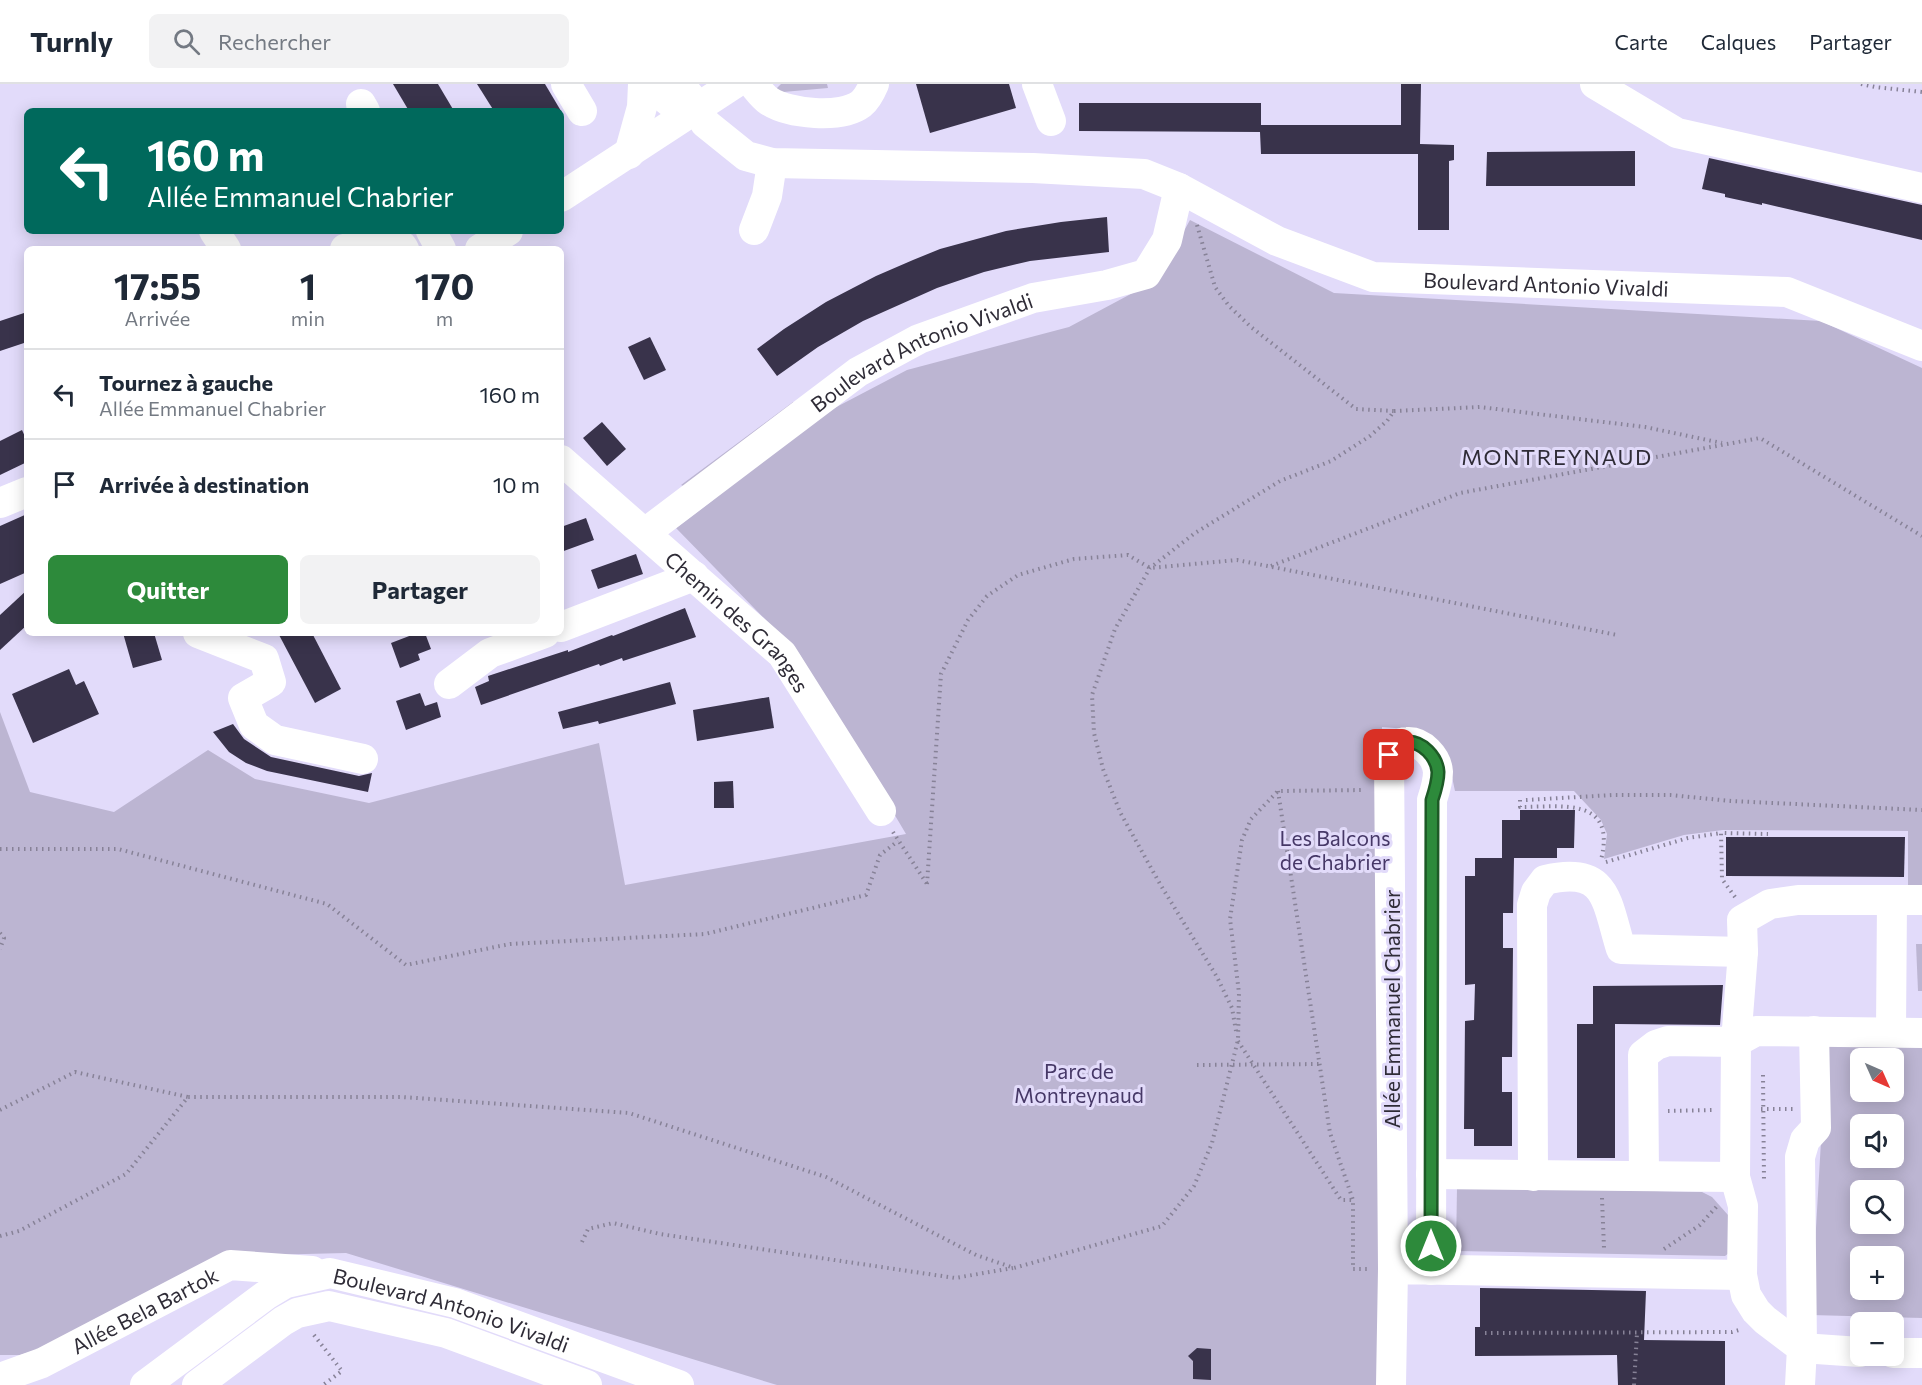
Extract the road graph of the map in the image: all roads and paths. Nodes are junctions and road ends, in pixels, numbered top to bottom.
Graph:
1 (566, 84) edge
2 (646, 84) edge
3 (734, 84) edge
4 (753, 84) edge
5 (874, 84) edge
6 (1037, 84) edge
7 (1595, 84) edge
8 (1862, 84) edge
9 (1922, 92) edge
10 (688, 95) edge
11 (582, 111) dead end
12 (1051, 121) dead end
13 (629, 154) junction
14 (772, 163) junction
15 (1922, 188) edge
16 (564, 195) edge
17 (1192, 195) junction
18 (754, 230) dead end
19 (503, 234) edge
20 (355, 246) edge
21 (402, 246) edge
22 (485, 246) edge
23 (1922, 345) edge
24 (1394, 411) junction
25 (1725, 444) junction
26 (564, 463) edge
27 (24, 493) edge
28 (0, 503) edge
29 (645, 533) junction
30 (1922, 536) edge
31 (1270, 566) junction
32 (1150, 568) junction
33 (694, 576) junction
34 (564, 626) edge
35 (1617, 635) dead end
36 (206, 636) edge
37 (537, 636) edge
38 (449, 684) dead end
39 (363, 759) dead end
40 (1363, 790) dead end
41 (1278, 791) junction
42 (1520, 800) dead end
43 (1526, 800) dead end
44 (1922, 810) edge
45 (881, 811) joint
46 (1721, 833) junction
47 (1768, 834) dead end
48 (898, 841) junction
49 (0, 849) edge
50 (1892, 900) junction
51 (1922, 900) edge
52 (1742, 920) junction
53 (0, 933) edge
54 (0, 949) edge
55 (1743, 952) junction
56 (1763, 1031) junction
57 (1814, 1031) junction
58 (1891, 1031) junction
59 (1922, 1033) edge
60 (1238, 1040) junction
61 (1736, 1042) junction
62 (1321, 1064) junction
63 (1197, 1065) dead end
64 (1232, 1065) junction
65 (1254, 1065) junction
66 (188, 1097) junction
67 (0, 1110) edge
68 (1431, 1174) junction
69 (1533, 1176) junction
70 (1602, 1176) junction
71 (1644, 1176) junction
72 (1734, 1177) junction
73 (1764, 1191) dead end
74 (1353, 1200) junction
75 (0, 1236) edge
76 (582, 1242) dead end
77 (1014, 1268) junction
78 (1353, 1269) dead end
79 (1393, 1269) junction
80 (1431, 1270) junction
81 (1605, 1272) junction
82 (330, 1273) junction
83 (1656, 1273) junction
84 (1742, 1275) junction
85 (329, 1306) junction
86 (297, 1313) junction
87 (1732, 1332) dead end
88 (1485, 1333) dead end
89 (1637, 1333) junction
90 (1803, 1348) junction
91 (1850, 1351) edge
92 (1904, 1353) edge
93 (1922, 1353) edge
94 (0, 1378) edge
95 (145, 1385) edge
96 (197, 1385) edge
97 (323, 1385) edge
98 (587, 1385) edge
99 (679, 1385) edge
100 (1391, 1385) edge
101 (1634, 1385) edge
102 (1800, 1385) edge

1 - 11 street
2 - 10 street
2 - 13 street
3 - 10 street
4 - 5 street
6 - 12 street
7 - 15 street
8 - 9 path
10 - 13 street
10 - 14 street
13 - 16 street
14 - 17 street, Boulevard Antonio Vivaldi
14 - 18 street
17 - 23 street, Boulevard Antonio Vivaldi
17 - 24 path
17 - 29 street, Boulevard Antonio Vivaldi
19 - 22 street
20 - 21 street
24 - 25 path
24 - 32 path
25 - 30 path
25 - 31 path
26 - 29 street, Chemin des Granges
27 - 28 street
29 - 33 street, Chemin des Granges
31 - 32 path
31 - 35 path
32 - 48 path
32 - 60 path
33 - 34 street
33 - 45 street, Chemin des Granges
36 - 39 street
37 - 38 street
40 - 41 path
41 - 60 path
41 - 62 path
42 - 46 path
43 - 44 path
45 - 48 path
46 - 47 path
46 - 52 path
48 - 49 path
50 - 51 street
50 - 52 street
50 - 58 street
52 - 55 street
53 - 54 path
55 - 61 street
55 - 69 street
56 - 57 street
56 - 61 street
56 - 73 path
57 - 58 street
57 - 90 street
58 - 59 street
60 - 64 path
60 - 65 path
61 - 71 street
61 - 72 street
62 - 65 path
62 - 74 path
63 - 64 path
64 - 65 path
64 - 77 path
65 - 74 path
66 - 67 path
66 - 75 path
66 - 77 path
68 - 69 street
68 - 79 street, Allée Emmanuel Chabrier
68 - 80 street, Allée Emmanuel Chabrier
69 - 70 street
70 - 71 street
70 - 81 path
71 - 72 street
72 - 83 path
72 - 84 street
74 - 78 path
76 - 77 path
79 - 80 street
79 - 100 street
80 - 81 street
81 - 83 street
82 - 85 street
82 - 94 street, Allée Bela Bartok
82 - 95 street, Boulevard Antonio Vivaldi
82 - 99 street, Boulevard Antonio Vivaldi
83 - 84 street
84 - 90 street
85 - 86 street, Boulevard Antonio Vivaldi
85 - 98 street, Boulevard Antonio Vivaldi
86 - 96 street, Boulevard Antonio Vivaldi
86 - 97 path
87 - 89 path
88 - 89 path
89 - 101 path
90 - 91 street
90 - 102 street
92 - 93 street

